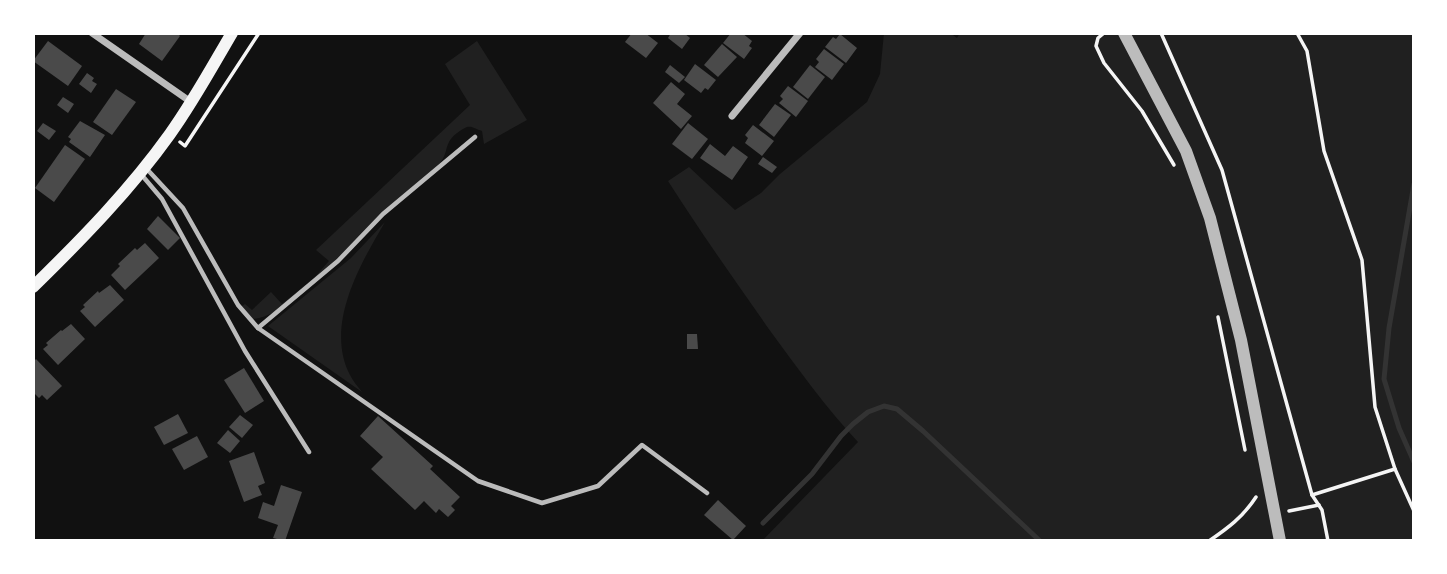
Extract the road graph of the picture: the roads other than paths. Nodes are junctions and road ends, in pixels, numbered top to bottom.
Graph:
1 (92, 33) edge
2 (232, 33) edge
3 (800, 33) edge
4 (1124, 33) edge
5 (191, 103) junction
6 (732, 116) dead end
7 (475, 137) dead end
8 (142, 169) junction
9 (33, 287) edge
10 (258, 328) junction
11 (309, 452) dead end
12 (707, 493) dead end
13 (1280, 541) edge

1 - 5 street
2 - 5 main road
3 - 6 street
4 - 13 street
5 - 8 main road
7 - 10 lane
8 - 9 main road
8 - 10 lane
8 - 11 lane
10 - 12 lane

